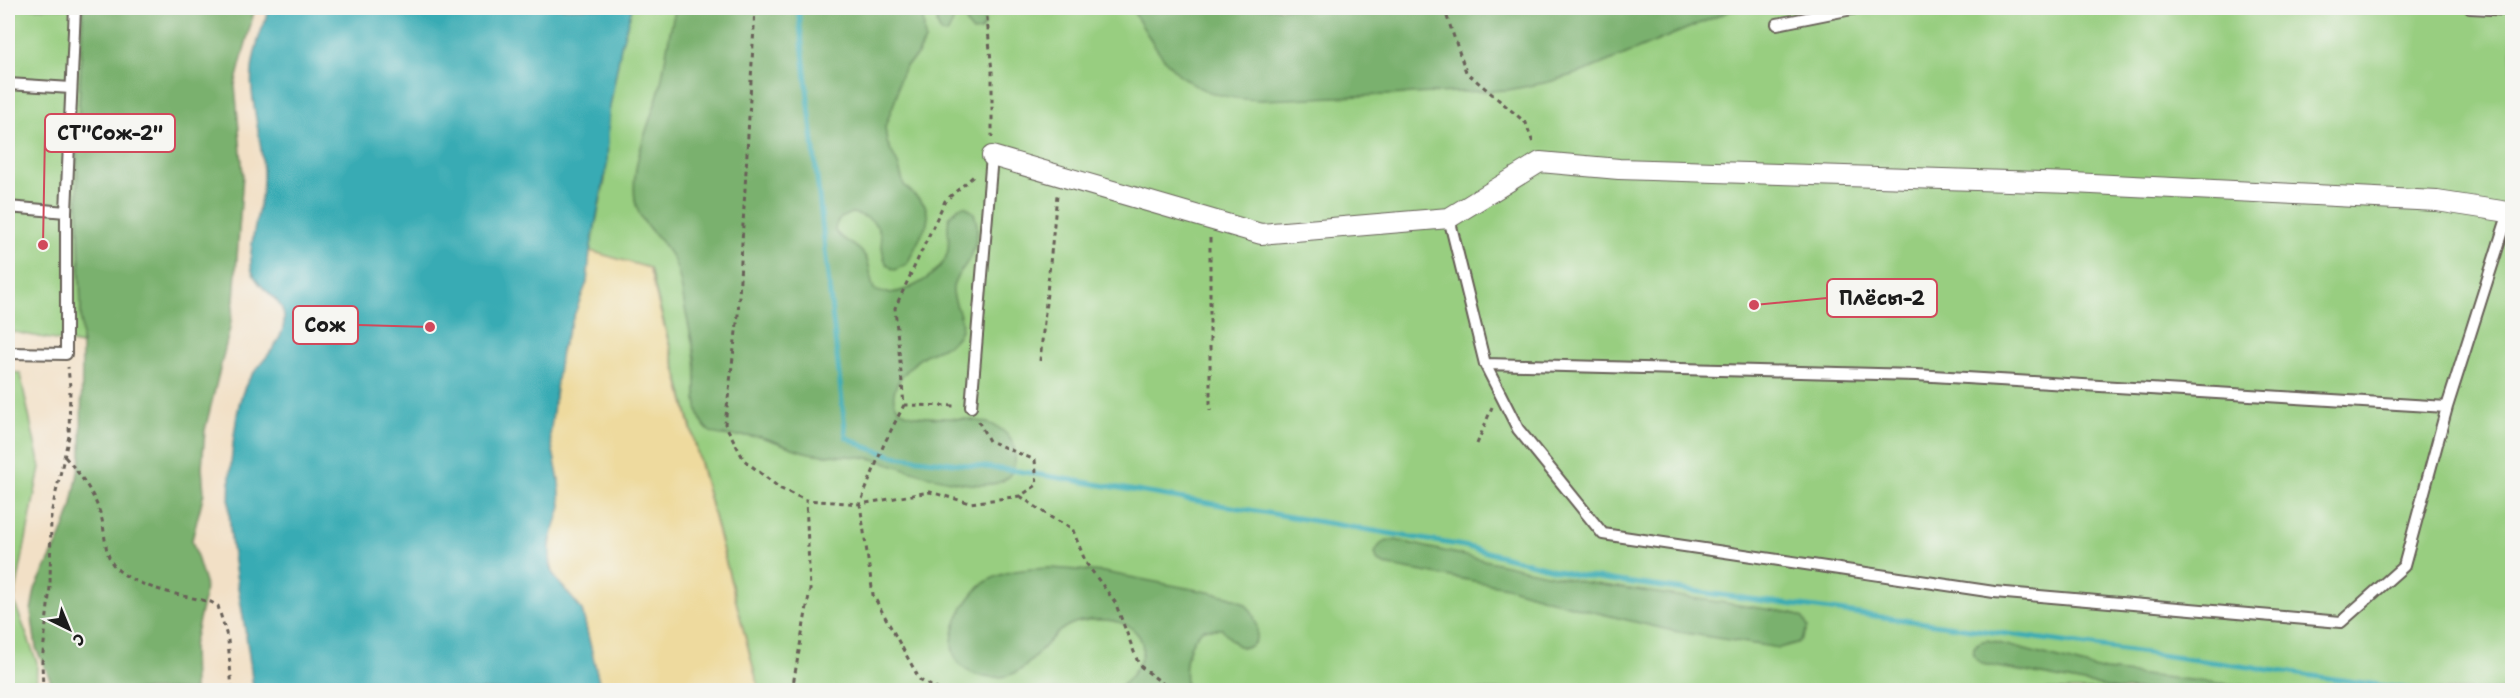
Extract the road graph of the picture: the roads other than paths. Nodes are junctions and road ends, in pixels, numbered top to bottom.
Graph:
1 (75, 8) edge
2 (1857, 8) edge
3 (2470, 8) edge
4 (2512, 10) edge
5 (1777, 24) dead end
6 (8, 84) edge
7 (71, 88) junction
8 (992, 156) joint
9 (8, 207) edge
10 (2511, 211) edge
11 (66, 212) junction
12 (1449, 218) junction
13 (8, 353) edge
14 (1485, 364) junction
15 (971, 407) road end
16 (2447, 407) junction

1 - 7 lane
2 - 5 lane
3 - 4 lane
6 - 7 lane
7 - 11 lane
8 - 12 street
8 - 15 lane
9 - 11 lane
10 - 12 street
10 - 16 lane
11 - 13 lane
12 - 14 lane
14 - 16 lane
14 - 16 lane

